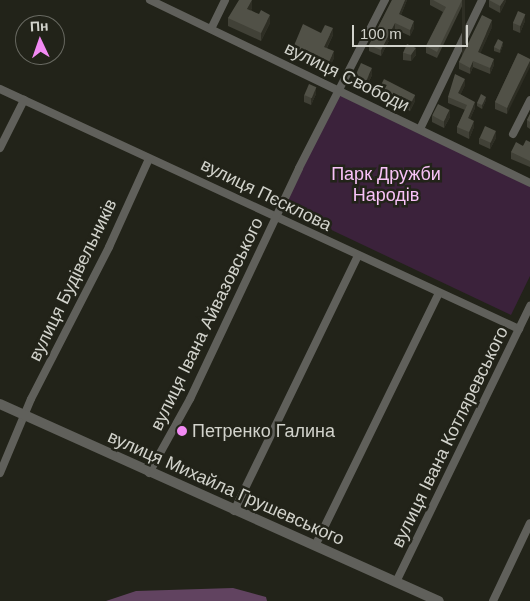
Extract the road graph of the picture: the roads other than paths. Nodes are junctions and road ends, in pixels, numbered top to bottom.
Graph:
1 (150, 0) edge
2 (225, 0) edge
3 (385, 0) edge
4 (482, 0) edge
5 (211, 29) junction
6 (0, 89) edge
7 (339, 90) junction
8 (24, 100) junction
9 (530, 100) edge
10 (420, 130) junction
11 (513, 134) dead end
12 (0, 148) edge
13 (149, 159) junction
14 (530, 183) edge
15 (278, 215) junction
16 (358, 256) junction
17 (439, 293) junction
18 (530, 306) edge
19 (519, 329) junction
20 (0, 404) edge
21 (24, 415) junction
22 (149, 472) junction
23 (0, 473) edge
24 (234, 511) junction
25 (530, 523) edge
26 (315, 546) junction
27 (397, 580) junction
28 (439, 601) edge
29 (493, 601) edge

1 - 5 street, вулиця Свободи
2 - 5 street
3 - 7 street, вулиця Івана Айвазовського
4 - 10 street
5 - 7 street, вулиця Свободи
6 - 8 street, вулиця Пєсклова
7 - 10 street, вулиця Свободи
7 - 15 street, вулиця Івана Айвазовського
8 - 12 street
8 - 13 street, вулиця Пєсклова
9 - 11 street
10 - 14 street, вулиця Свободи
13 - 15 street, вулиця Пєсклова
13 - 21 street, вулиця Будівельників
15 - 16 street, вулиця Пєсклова
15 - 22 street, вулиця Івана Айвазовського
16 - 17 street, вулиця Пєсклова
16 - 24 street
17 - 19 street, вулиця Пєсклова
17 - 26 street
18 - 19 street, вулиця Івана Котляревського
19 - 27 street, вулиця Івана Котляревського
20 - 21 street, вулиця Михайла Грушевського
21 - 22 street, вулиця Михайла Грушевського
21 - 23 street, вулиця Будівельників
22 - 24 street, вулиця Михайла Грушевського
24 - 26 street, вулиця Михайла Грушевського
25 - 29 street
26 - 27 street, вулиця Михайла Грушевського
27 - 28 street, вулиця Михайла Грушевського

